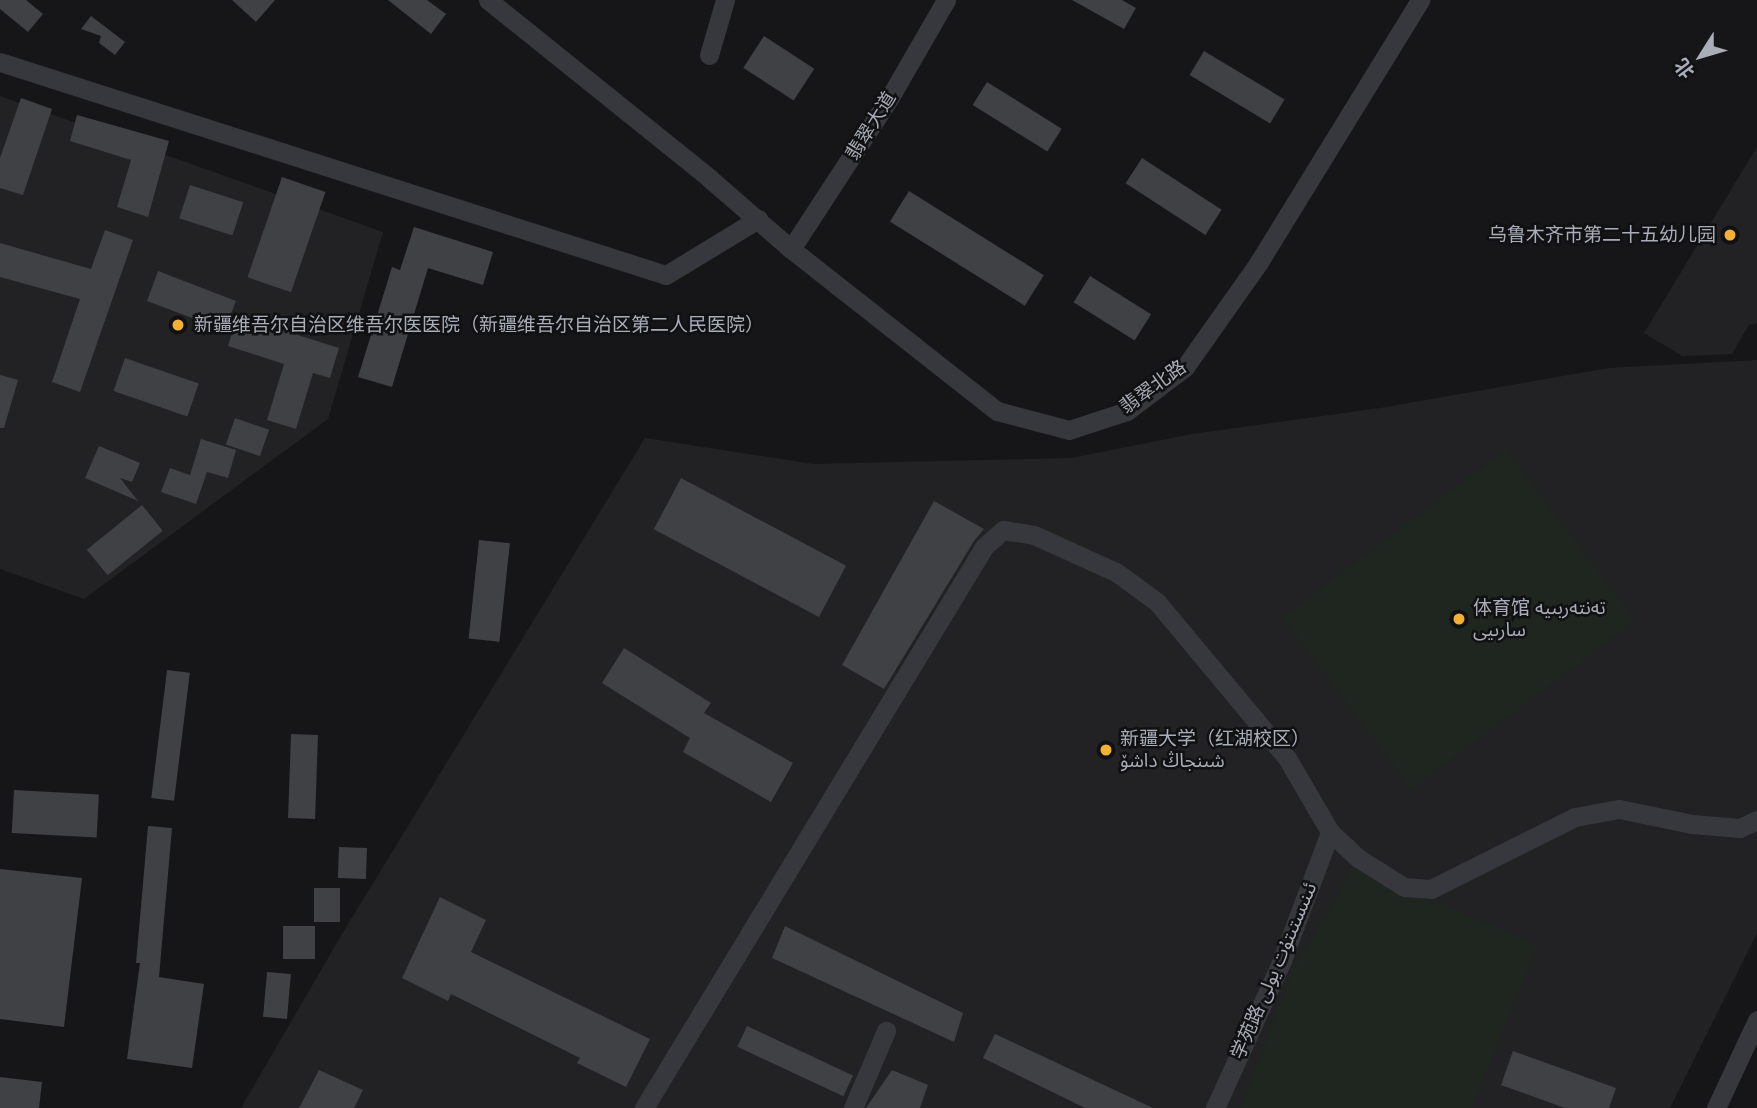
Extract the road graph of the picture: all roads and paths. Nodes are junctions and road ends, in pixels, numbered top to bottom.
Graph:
1 (488, 0) edge
2 (725, 0) edge
3 (946, 0) edge
4 (1420, 0) edge
5 (709, 54) dead end
6 (0, 62) edge
7 (758, 219) junction
8 (791, 249) junction
9 (1757, 820) edge
10 (1330, 832) junction
11 (1757, 1020) edge
12 (886, 1031) dead end
13 (645, 1108) edge
14 (853, 1108) edge
15 (1215, 1108) edge
16 (1716, 1108) edge

1 - 7 street, 翡翠北路
2 - 5 street
3 - 8 street, 翡翠大道
4 - 8 street, 翡翠北路
6 - 7 street
7 - 8 street, 翡翠北路
9 - 10 street
10 - 13 street
10 - 15 street, 学苑路 ئىنىستىتۇت يولى
11 - 16 street
12 - 14 street

